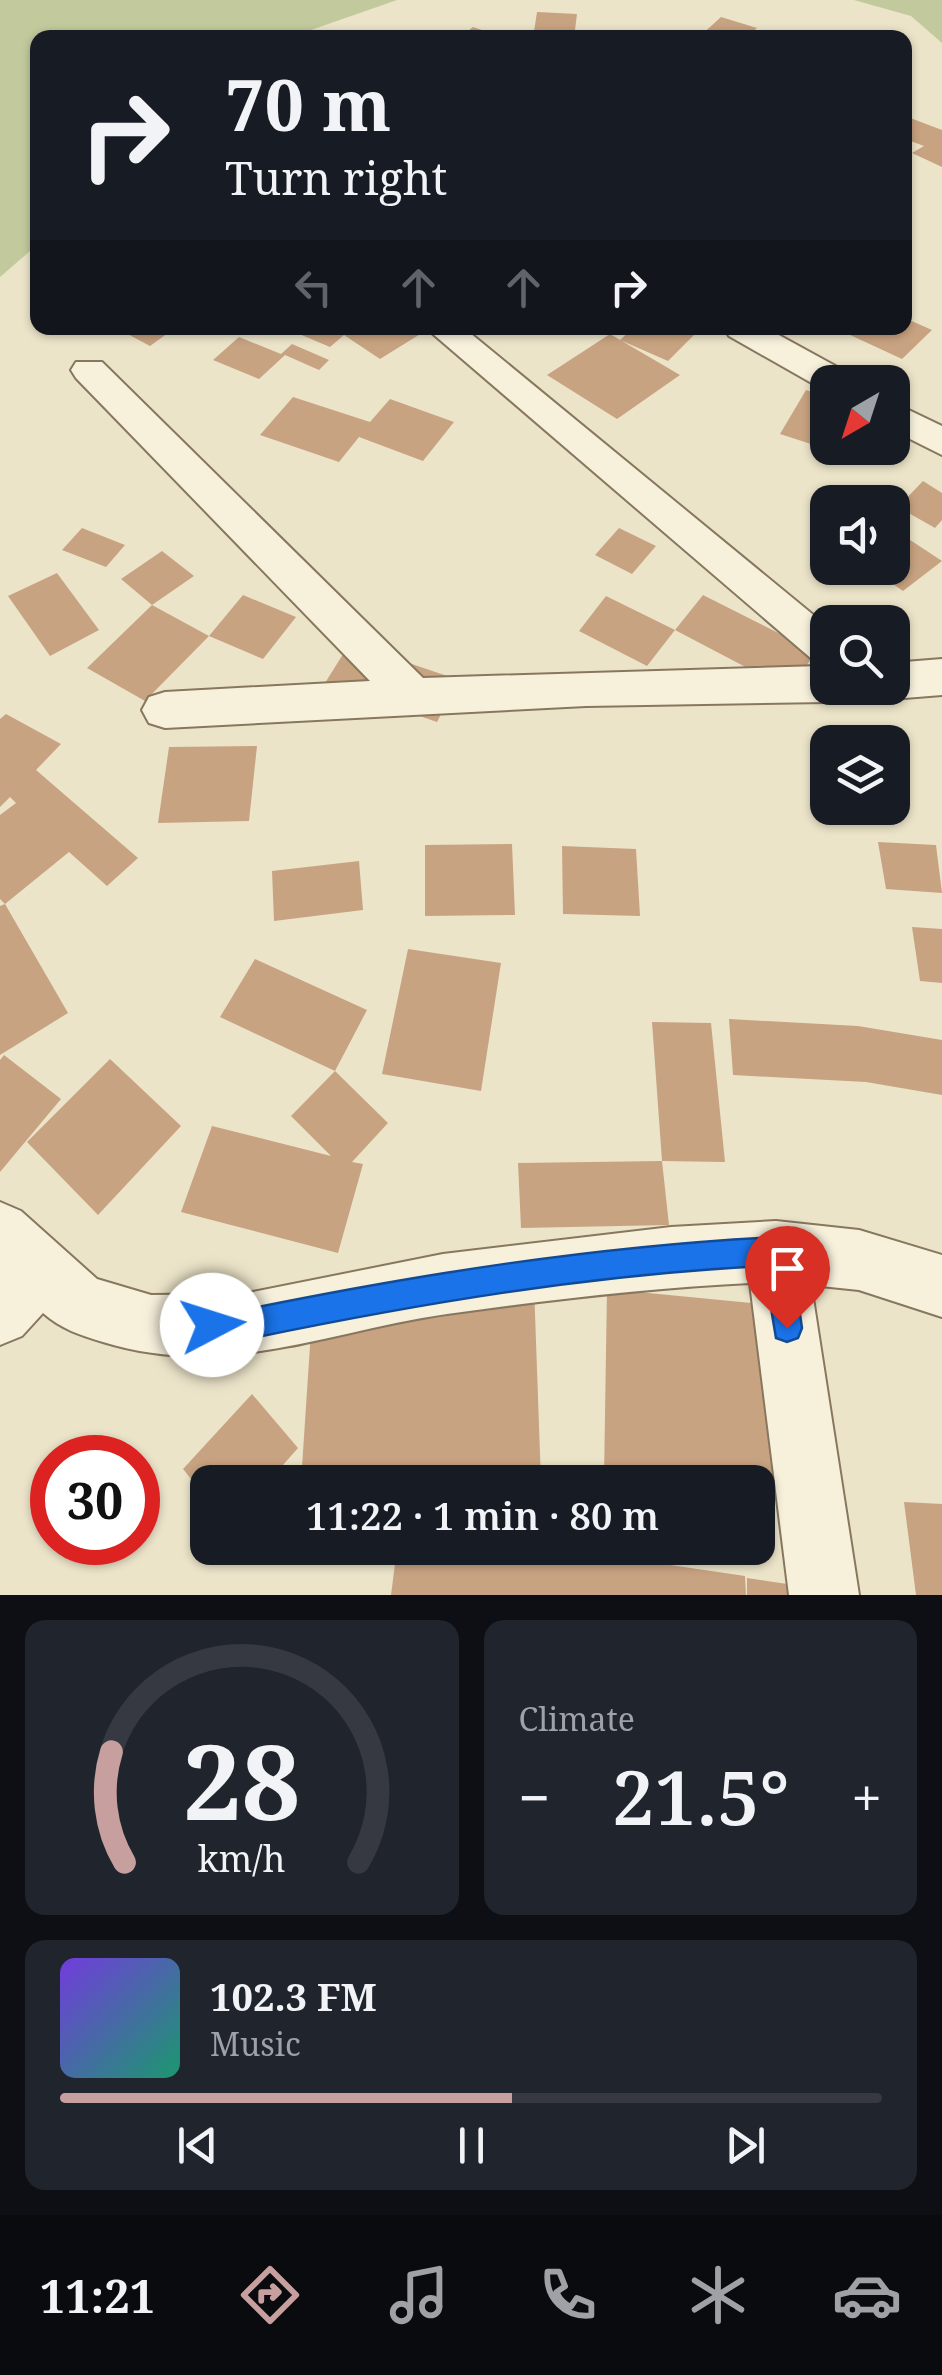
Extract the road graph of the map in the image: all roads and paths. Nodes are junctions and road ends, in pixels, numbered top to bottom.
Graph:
1 (452, 335) edge
2 (754, 335) edge
3 (810, 366) edge
4 (89, 370) dead end
5 (910, 424) edge
6 (942, 442) edge
7 (810, 637) edge
8 (942, 677) edge
9 (910, 680) edge
10 (810, 685) edge
11 (413, 697) junction
12 (164, 710) dead end
13 (21, 1251) edge
14 (776, 1251) junction
15 (942, 1286) edge
16 (0, 1314) edge
17 (824, 1595) edge

1 - 7 street
2 - 3 street
4 - 11 street
5 - 6 street
8 - 9 street
10 - 11 street
11 - 12 street
13 - 14 street
13 - 16 street
14 - 15 street
14 - 17 street

